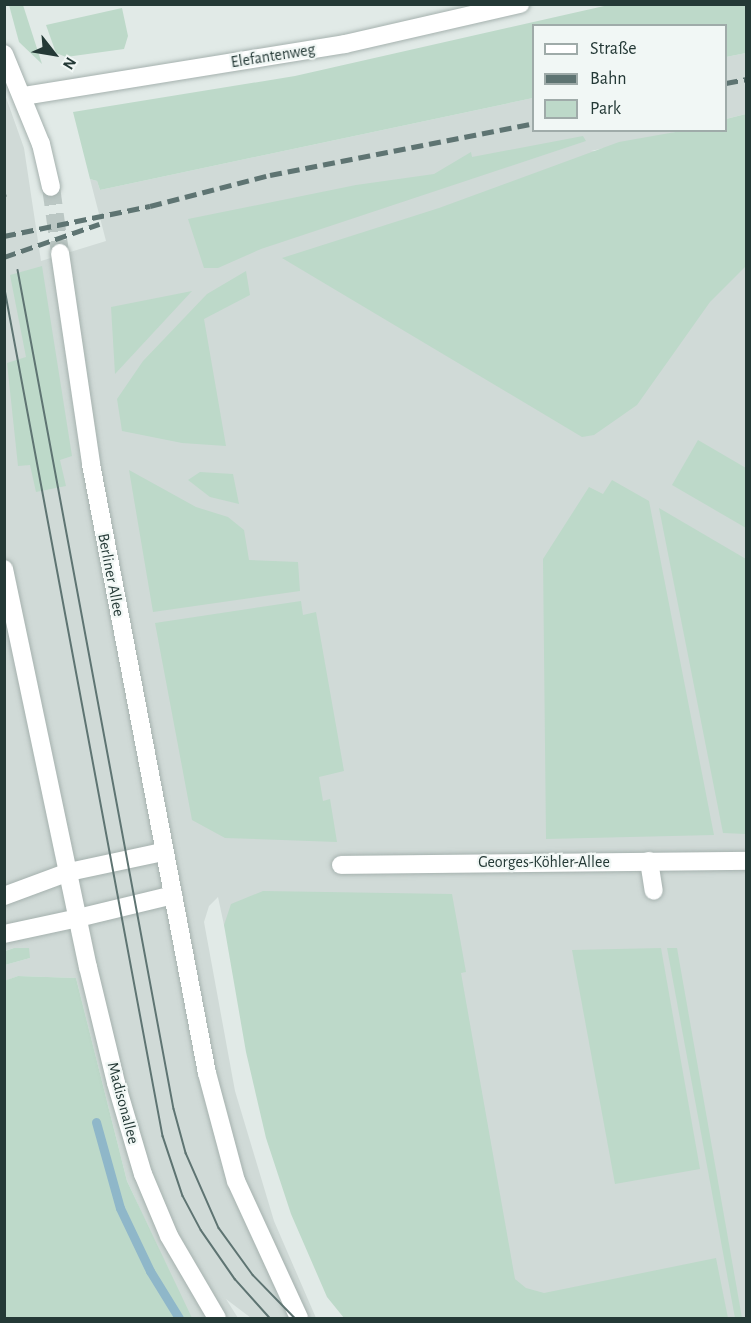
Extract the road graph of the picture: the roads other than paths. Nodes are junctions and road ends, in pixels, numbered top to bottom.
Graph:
1 (520, 4) edge
2 (4, 54) edge
3 (24, 96) junction
4 (51, 187) tunnel mouth
5 (60, 253) tunnel mouth
6 (4, 569) edge
7 (162, 852) junction
8 (649, 861) junction
9 (747, 861) edge
10 (341, 865) dead end
11 (69, 872) junction
12 (654, 891) dead end
13 (173, 895) junction
14 (4, 896) edge
15 (78, 918) junction
16 (4, 934) edge
17 (217, 1318) edge
18 (299, 1318) edge

1 - 3 main road, Elefantenweg
2 - 3 main road
3 - 4 main road
5 - 7 main road, Berliner Allee
6 - 11 main road
7 - 11 main road
7 - 13 main road, Berliner Allee
8 - 9 main road, Georges-Köhler-Allee
8 - 10 main road, Georges-Köhler-Allee
8 - 12 main road
11 - 14 main road
11 - 15 main road, Madisonallee
13 - 15 main road
13 - 18 main road
15 - 16 main road
15 - 17 main road, Madisonallee

